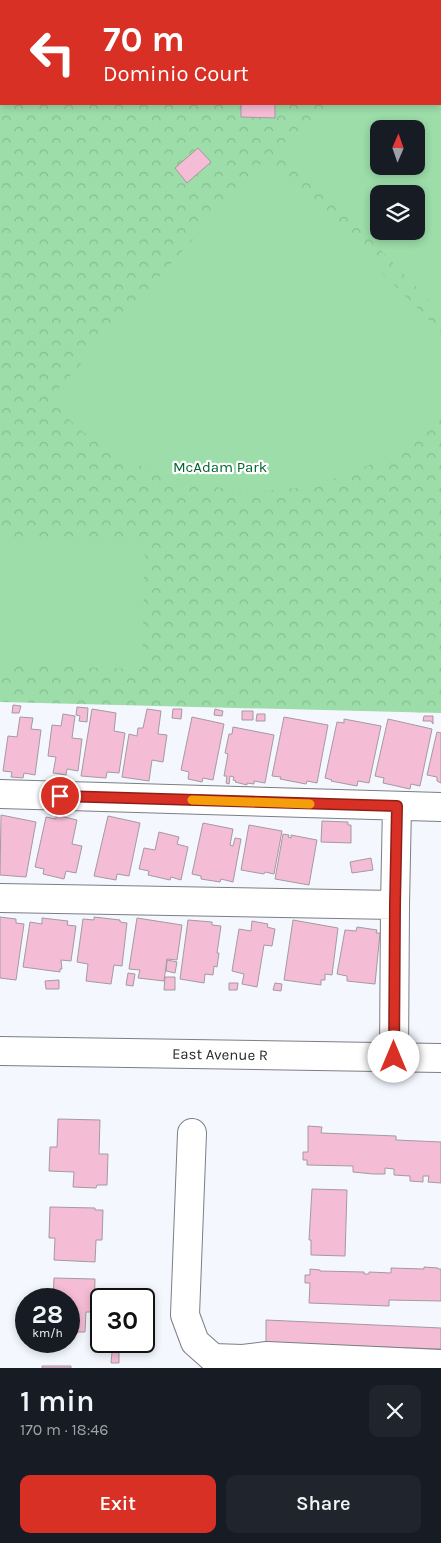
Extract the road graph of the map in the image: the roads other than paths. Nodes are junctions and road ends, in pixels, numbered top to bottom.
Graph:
1 (0, 794) edge
2 (397, 806) junction
3 (441, 807) edge
4 (0, 898) edge
5 (395, 905) junction
6 (0, 1051) edge
7 (394, 1057) junction
8 (441, 1058) edge
9 (192, 1133) dead end
10 (241, 1363) edge
11 (441, 1364) edge

1 - 2 street
2 - 3 street
2 - 5 street
4 - 5 street
5 - 7 street
6 - 7 street, East Avenue R
7 - 8 street, East Avenue R
9 - 10 street
10 - 11 street

